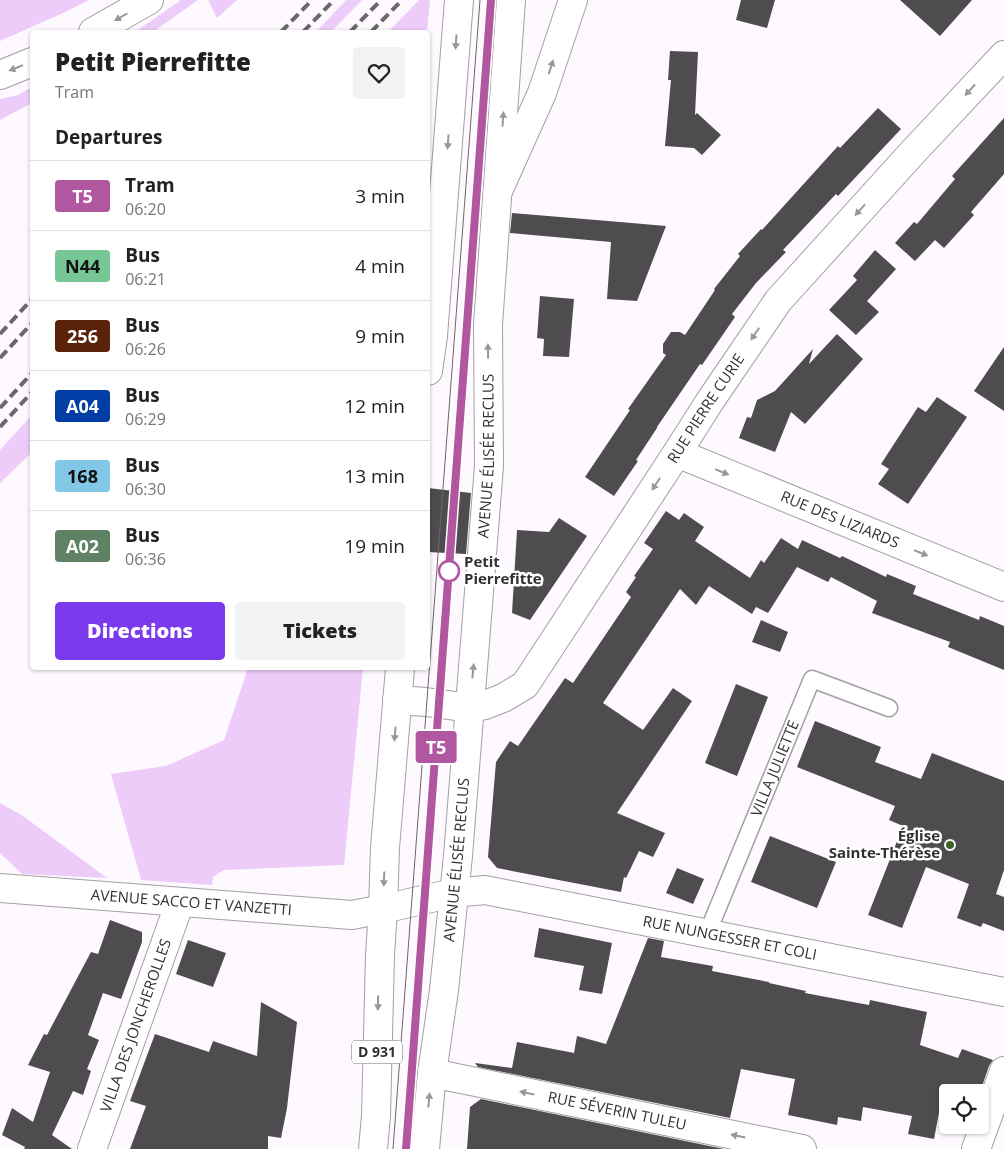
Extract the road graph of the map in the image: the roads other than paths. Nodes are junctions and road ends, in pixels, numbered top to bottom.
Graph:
1 (149, 0) edge
2 (511, 0) edge
3 (573, 0) edge
4 (459, 5) edge
5 (96, 30) edge
6 (1004, 55) edge
7 (30, 63) edge
8 (0, 75) edge
9 (497, 192) junction
10 (430, 357) edge
11 (677, 453) junction
12 (1004, 587) edge
13 (400, 670) edge
14 (397, 700) junction
15 (470, 708) junction
16 (889, 708) dead end
17 (0, 888) edge
18 (454, 894) junction
19 (180, 902) junction
20 (383, 910) junction
21 (707, 934) junction
22 (1004, 992) edge
23 (1004, 1071) edge
24 (432, 1073) junction
25 (92, 1149) edge
26 (373, 1149) edge
27 (425, 1149) edge
28 (802, 1149) edge
29 (976, 1149) edge

1 -> 5 street
9 -> 2 street, AVENUE ÉLISÉE RECLUS
9 -> 3 street
4 -> 10 street
6 -> 11 street, RUE PIERRE CURIE
7 -> 8 street
15 -> 9 street, AVENUE ÉLISÉE RECLUS
11 -> 12 street, RUE DES LIZIARDS
11 -> 15 street, RUE PIERRE CURIE
13 - 14 street, D 931
14 - 15 street, RUE PIERRE CURIE
14 -> 20 street, D 931
15 - 18 street, AVENUE ÉLISÉE RECLUS
16 - 21 lane, VILLA JULIETTE
17 - 19 street, AVENUE SACCO ET VANZETTI
18 - 20 street, RUE NUNGESSER ET COLI
18 - 21 street, RUE NUNGESSER ET COLI
18 - 24 street, AVENUE ÉLISÉE RECLUS
19 - 20 street, AVENUE SACCO ET VANZETTI
19 - 25 street, VILLA DES JONCHEROLLES
20 -> 26 street, D 931
21 - 22 street, RUE NUNGESSER ET COLI
23 - 29 street
27 -> 24 street, AVENUE ÉLISÉE RECLUS
28 -> 24 street, RUE SÉVERIN TULEU

